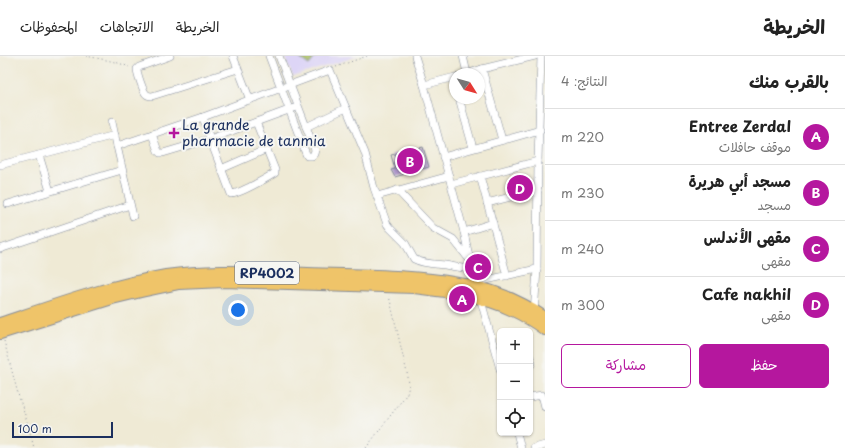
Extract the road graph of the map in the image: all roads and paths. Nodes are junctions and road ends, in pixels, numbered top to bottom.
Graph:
1 (86, 56) edge
2 (170, 56) edge
3 (233, 56) edge
4 (269, 56) edge
5 (280, 56) edge
6 (367, 56) edge
7 (415, 56) edge
8 (463, 56) edge
9 (535, 56) edge
10 (541, 56) edge
11 (465, 68) edge
12 (238, 69) junction
13 (485, 69) edge
14 (330, 70) junction
15 (137, 72) junction
16 (449, 80) edge
17 (485, 80) edge
18 (290, 85) junction
19 (424, 85) junction
20 (281, 88) junction
21 (250, 100) junction
22 (461, 104) edge
23 (298, 106) junction
24 (346, 108) junction
25 (290, 110) junction
26 (540, 110) junction
27 (203, 117) junction
28 (545, 119) edge
29 (112, 122) dead end
30 (256, 122) junction
31 (306, 127) junction
32 (540, 130) junction
33 (152, 134) junction
34 (115, 135) junction
35 (210, 139) junction
36 (502, 140) junction
37 (117, 146) junction
38 (473, 148) junction
39 (266, 149) junction
40 (39, 155) junction
41 (443, 157) junction
42 (538, 161) junction
43 (0, 165) edge
44 (221, 169) junction
45 (122, 170) junction
46 (448, 176) junction
47 (480, 176) junction
48 (451, 184) junction
49 (397, 190) junction
50 (538, 190) junction
51 (50, 191) junction
52 (377, 196) junction
53 (487, 203) junction
54 (8, 204) dead end
55 (130, 205) junction
56 (133, 216) dead end
57 (493, 223) junction
58 (541, 226) edge
59 (464, 232) junction
60 (0, 249) edge
61 (545, 256) edge
62 (537, 258) junction
63 (470, 261) junction
64 (537, 269) junction
65 (474, 270) junction
66 (507, 276) junction
67 (545, 285) edge
68 (386, 286) junction
69 (536, 287) junction
70 (479, 289) junction
71 (540, 317) edge
72 (545, 329) edge
73 (1, 330) edge
74 (499, 364) edge
75 (543, 394) edge
76 (533, 396) edge
77 (545, 407) edge
78 (518, 436) edge
79 (545, 445) edge
80 (34, 448) edge
81 (366, 448) edge
82 (521, 448) edge
83 (534, 448) edge

1 - 15 path
2 - 15 street
3 - 12 street
4 - 20 street
5 - 18 street
6 - 14 path
7 - 19 street
8 - 11 street
9 - 13 street
10 - 26 street
12 - 15 street
12 - 21 street
14 - 18 street
14 - 24 street
16 - 19 street
17 - 36 street
18 - 20 street
18 - 23 street
19 - 41 street
20 - 21 street
20 - 25 street
21 - 27 street
22 - 38 street
23 - 25 street
23 - 31 street
24 - 31 street
24 - 52 street
25 - 30 street
25 - 31 street
26 - 28 street
26 - 32 street
27 - 33 street
27 - 35 street
29 - 34 street
30 - 35 street
30 - 39 street
32 - 36 street
32 - 42 street
33 - 35 street
33 - 37 street
34 - 37 street
34 - 40 street
35 - 44 street
36 - 38 street
37 - 45 street
38 - 41 street
39 - 44 street
39 - 44 street
40 - 43 street
40 - 51 street
41 - 46 street
42 - 47 street
42 - 50 street
45 - 51 street
45 - 55 street
46 - 48 street
46 - 49 street
47 - 48 street
47 - 53 street
48 - 59 street
49 - 52 street
49 - 63 street
50 - 53 street
50 - 58 street
51 - 54 street
52 - 65 street
53 - 57 street
55 - 56 street
55 - 60 street
57 - 59 street
57 - 66 street
58 - 62 street
59 - 63 street
61 - 62 street
62 - 64 street
63 - 65 street
64 - 66 street
64 - 69 street
65 - 70 street
66 - 70 street
67 - 69 street
68 - 70 highway, RP4002
68 - 73 highway, RP4002
68 - 81 path
69 - 71 street
70 - 71 highway, RP4002
70 - 73 highway, RP4002
70 - 74 street
71 - 72 highway, RP4002
73 - 80 path
75 - 76 street
75 - 77 street
78 - 82 street
79 - 83 street

